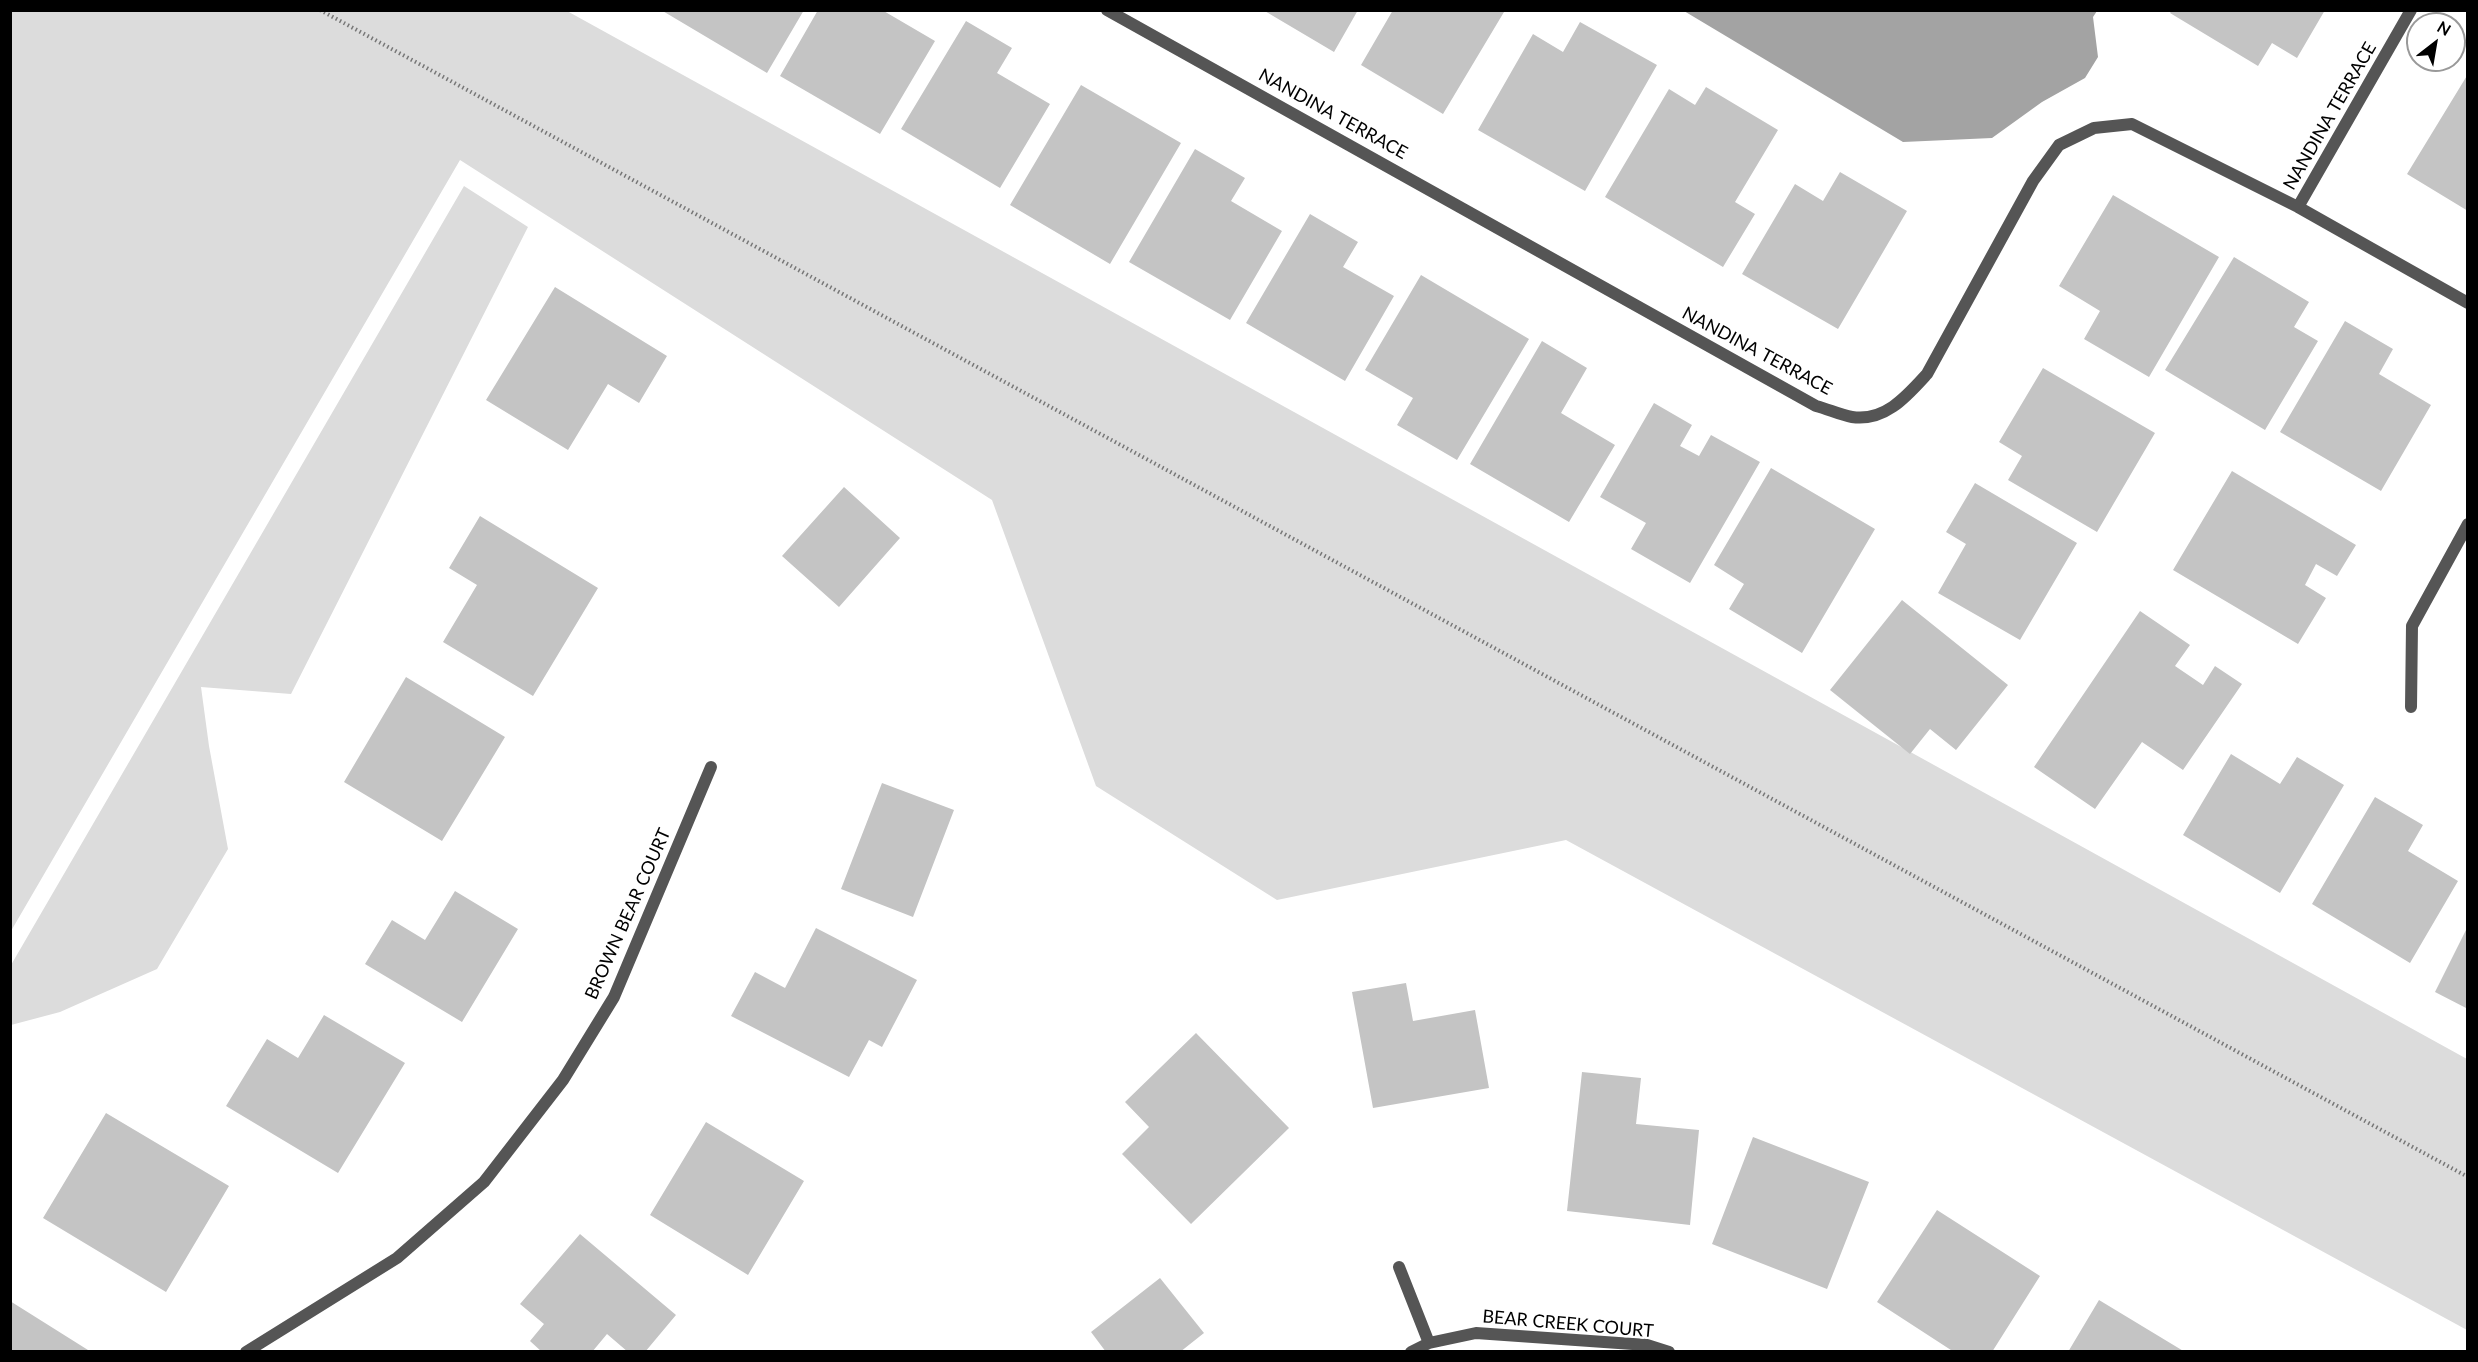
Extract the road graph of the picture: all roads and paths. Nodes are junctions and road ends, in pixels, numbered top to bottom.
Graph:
1 (320, 10) edge
2 (1107, 10) edge
3 (2411, 10) edge
4 (2298, 207) junction
5 (2468, 303) edge
6 (2468, 524) edge
7 (2411, 706) dead end
8 (711, 767) dead end
9 (2468, 1177) edge
10 (1400, 1267) dead end
11 (1429, 1343) junction
12 (246, 1352) edge
13 (1411, 1352) edge
14 (1669, 1352) edge

1 - 9 path
2 - 4 street, NANDINA TERRACE
3 - 4 street, NANDINA TERRACE
4 - 5 street, NANDINA TERRACE
6 - 7 street
8 - 12 street, BROWN BEAR COURT
10 - 11 street
11 - 13 street, BEAR CREEK COURT
11 - 14 street, BEAR CREEK COURT

